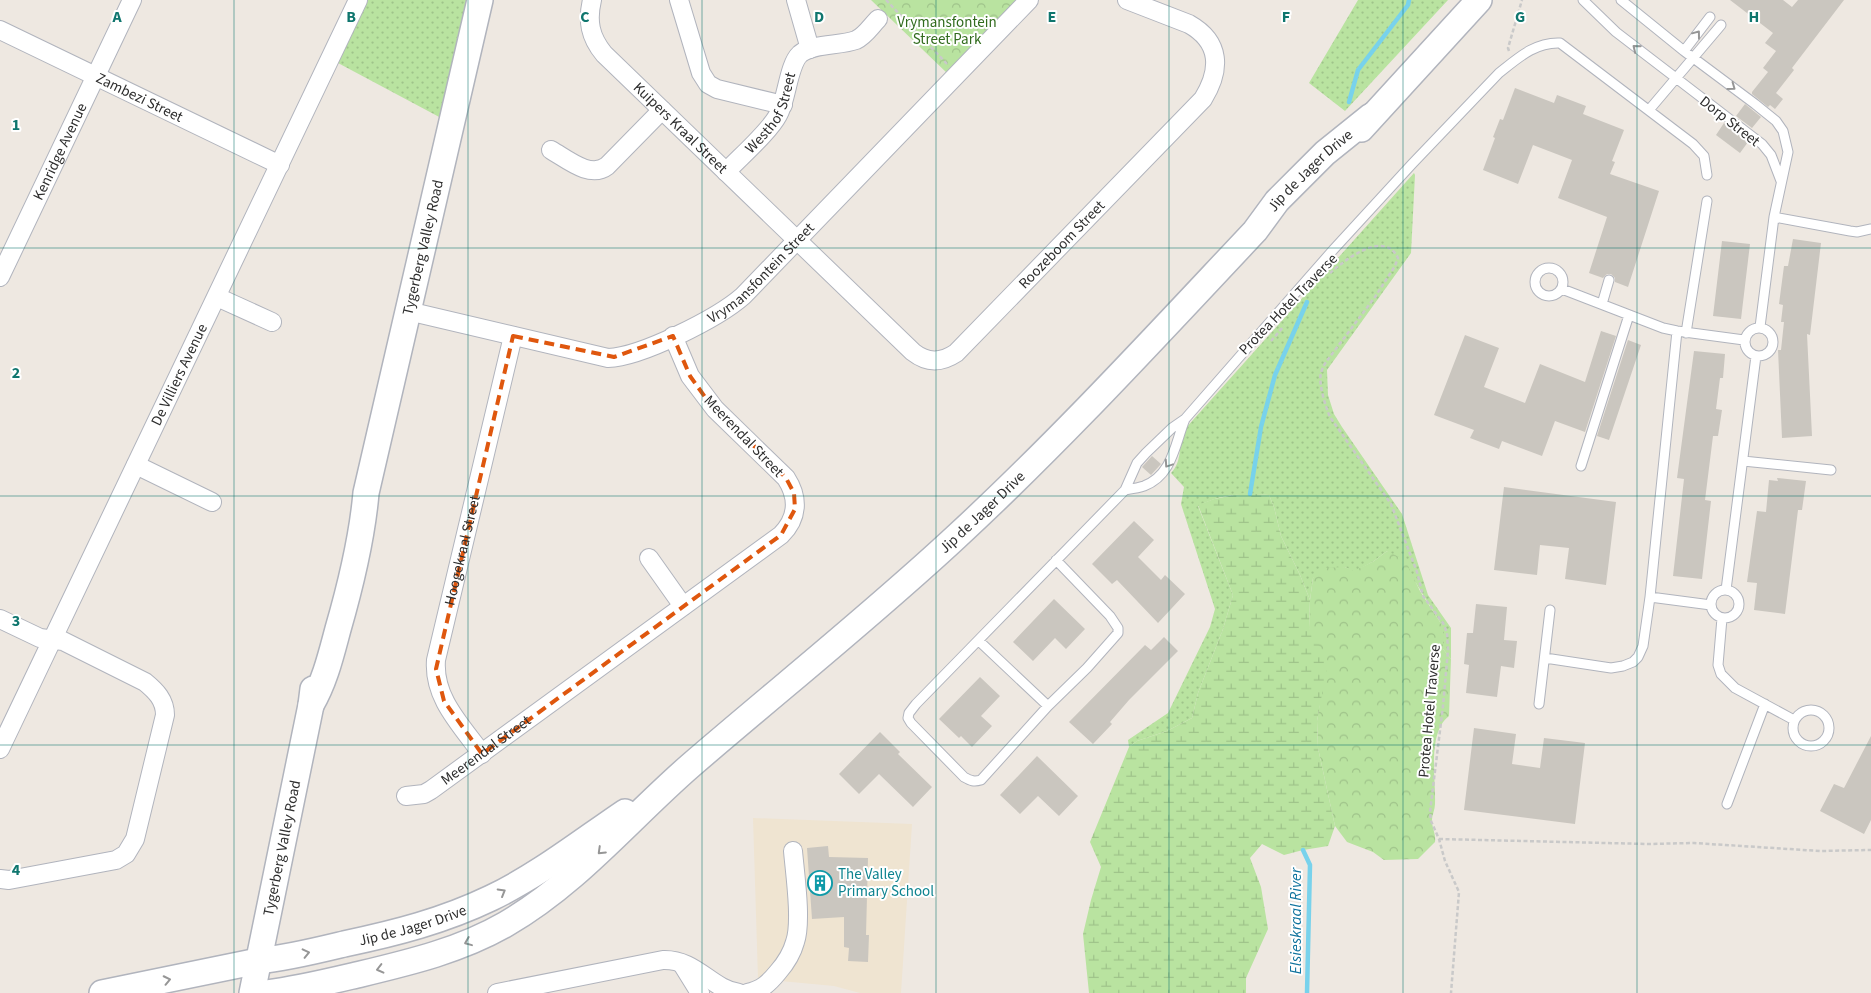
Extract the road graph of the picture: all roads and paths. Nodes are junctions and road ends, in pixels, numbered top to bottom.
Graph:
1 (132, 0) edge
2 (358, 0) edge
3 (480, 0) edge
4 (592, 0) edge
5 (680, 0) edge
6 (796, 0) edge
7 (886, 0) edge
8 (1029, 0) edge
9 (1127, 0) edge
10 (1479, 0) edge
11 (1522, 0) edge
12 (1583, 0) edge
13 (1621, 0) edge
14 (1710, 17) dead end
15 (878, 19) dead end
16 (1721, 25) dead end
17 (0, 30) edge
18 (810, 49) junction
19 (1684, 51) junction
20 (1510, 53) dead end
21 (1693, 58) junction
22 (958, 74) junction
23 (96, 76) junction
24 (1675, 78) junction
25 (783, 105) junction
26 (662, 110) junction
27 (1649, 110) junction
28 (551, 150) dead end
29 (280, 165) junction
30 (726, 172) junction
31 (1707, 175) dead end
32 (1781, 181) junction
33 (1707, 201) dead end
34 (1774, 217) junction
35 (1871, 229) edge
36 (798, 241) junction
37 (1327, 276) dead end
38 (0, 277) edge
39 (1609, 280) dead end
40 (1562, 289) dead end
41 (217, 297) junction
42 (1602, 304) junction
43 (408, 311) junction
44 (1629, 315) junction
45 (272, 322) dead end
46 (1286, 322) dead end
47 (1760, 327) junction
48 (1682, 332) junction
49 (513, 336) junction
50 (673, 336) junction
51 (1744, 340) junction
52 (1268, 344) dead end
53 (1756, 356) junction
54 (1185, 419) junction
55 (1744, 461) junction
56 (136, 465) junction
57 (1581, 466) dead end
58 (1831, 470) dead end
59 (1125, 490) junction
60 (212, 502) dead end
61 (649, 558) dead end
62 (1056, 560) junction
63 (1726, 590) junction
64 (1650, 597) junction
65 (1711, 605) junction
66 (683, 606) junction
67 (1550, 610) dead end
68 (1722, 618) junction
69 (0, 619) edge
70 (52, 639) junction
71 (978, 641) junction
72 (1545, 658) junction
73 (1539, 704) dead end
74 (1765, 704) junction
75 (1048, 706) junction
76 (1794, 720) junction
77 (0, 748) edge
78 (482, 754) junction
79 (687, 769) junction
80 (406, 796) dead end
81 (1727, 804) dead end
82 (1439, 839) junction
83 (793, 850) dead end
84 (1871, 850) edge
85 (0, 879) edge
86 (258, 961) junction
87 (680, 962) junction
88 (768, 989) edge
89 (102, 993) edge
90 (252, 993) edge
91 (267, 993) edge
92 (497, 993) edge
93 (700, 993) edge
94 (739, 993) edge
95 (747, 993) edge
96 (1451, 993) edge

1 - 23 street, Kenridge Avenue
2 - 29 street, De Villiers Avenue
3 - 43 main road, Tygerberg Valley Road
4 - 26 street, Kuipers Kraal Street
5 - 25 street
6 - 18 street
7 - 22 path
8 - 22 street, Vrymansfontein Street
9 - 36 street, Roozeboom Street
10 - 79 main road, Jip de Jager Drive
11 - 20 path
24 -> 12 lane, Dorp Street
13 - 19 lane, Dorp Street
19 -> 14 lane
15 - 18 street
16 - 21 lane
17 - 23 street, Zambezi Street
18 - 25 street, Westhof Street
19 - 21 lane, Dorp Street
21 - 24 lane
21 -> 32 lane, Dorp Street
22 - 36 street, Vrymansfontein Street
23 - 29 street, Zambezi Street
23 - 38 street, Kenridge Avenue
24 - 27 lane
24 - 32 lane, Dorp Street
25 - 30 street, Westhof Street
26 - 28 street
26 - 30 street, Kuipers Kraal Street
27 - 31 lane
27 - 54 lane
29 - 41 street, De Villiers Avenue
30 - 36 street, Kuipers Kraal Street
32 - 34 lane
33 - 48 lane
34 - 35 lane
34 - 47 lane
36 - 50 street, Vrymansfontein Street
37 - 82 path, Protea Hotel Traverse
39 - 42 lane
40 - 42 lane
41 - 45 street
41 - 56 street, De Villiers Avenue
42 - 44 lane
43 - 49 street, Vrymansfontein Street
43 - 86 main road, Tygerberg Valley Road
44 - 48 lane
44 - 57 lane
46 - 52 path, Protea Hotel Traverse
47 - 51 lane
47 - 53 lane
48 - 51 lane
48 - 64 lane
49 - 50 street, Vrymansfontein Street
49 - 78 street, Hoogekraal Street
50 - 66 street, Meerendal Street
51 - 53 lane
53 - 55 lane
54 - 59 lane
54 -> 59 lane
55 - 58 lane
55 - 63 lane
56 - 60 street
56 - 70 street, De Villiers Avenue
59 - 62 lane
61 - 66 street
62 - 71 lane
62 - 75 lane
63 - 65 lane
63 - 68 lane
64 - 65 lane
64 - 72 lane
65 - 68 lane
66 - 78 street, Meerendal Street
67 - 72 lane
68 - 74 lane
69 - 70 street
70 - 77 street, De Villiers Avenue
70 - 85 street
71 - 75 lane
71 - 75 lane
72 - 73 lane
74 - 76 lane
74 - 81 lane
76 - 76 lane
78 - 80 street, Meerendal Street
86 -> 79 main road, Jip de Jager Drive
79 -> 91 main road, Jip de Jager Drive
82 - 84 path
82 - 96 path, Protea Hotel Traverse
83 - 88 street
89 -> 86 main road, Jip de Jager Drive
86 - 90 main road, Tygerberg Valley Road
87 - 92 street
87 - 93 street
87 - 94 street
88 - 95 street

